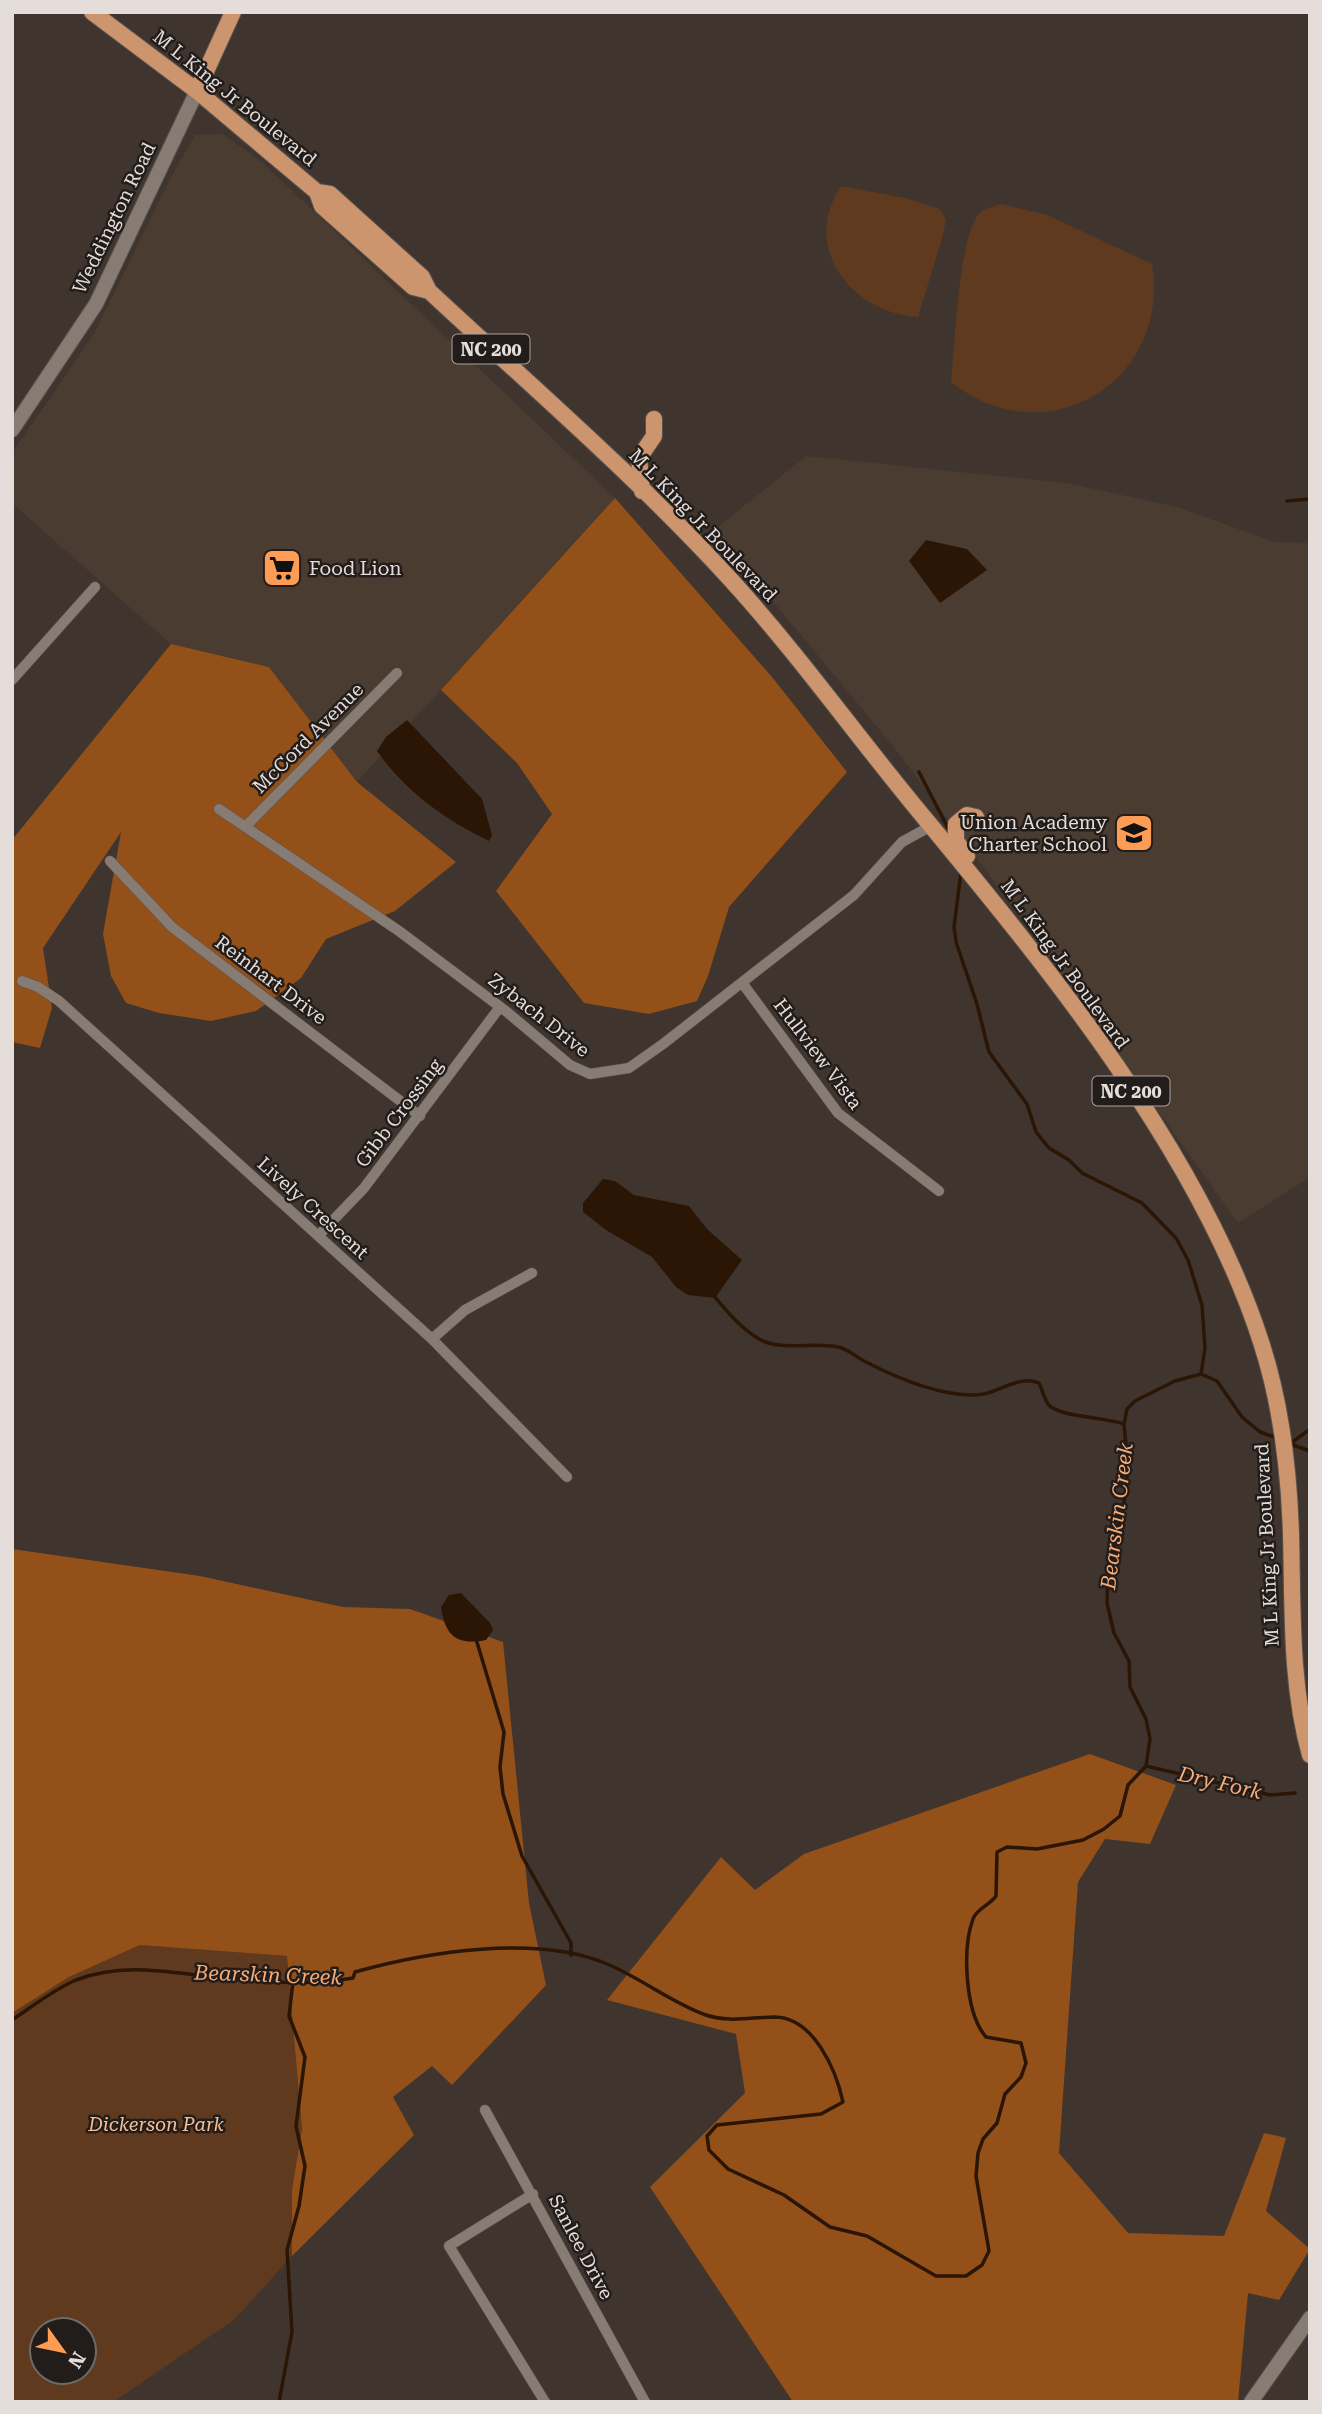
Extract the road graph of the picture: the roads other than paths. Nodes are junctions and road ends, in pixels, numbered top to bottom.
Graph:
1 (92, 12) edge
2 (233, 12) edge
3 (197, 92) junction
4 (654, 419) dead end
5 (12, 430) edge
6 (642, 491) junction
7 (95, 587) dead end
8 (397, 673) dead end
9 (14, 675) edge
10 (219, 809) dead end
11 (976, 817) dead end
12 (931, 826) junction
13 (245, 827) junction
14 (110, 861) dead end
15 (22, 981) dead end
16 (743, 984) junction
17 (500, 1007) junction
18 (1105, 1052) junction
19 (420, 1116) junction
20 (939, 1191) dead end
21 (318, 1236) junction
22 (533, 1273) dead end
23 (432, 1339) junction
24 (567, 1477) dead end
25 (1310, 1755) edge
26 (485, 2110) dead end
27 (533, 2194) junction
28 (1310, 2318) edge
29 (545, 2402) edge
30 (645, 2402) edge
31 (1251, 2402) edge

1 - 3 main road, M L King Jr Boulevard / NC 200
2 - 3 main road, Weddington Road
3 - 5 main road, Weddington Road
3 - 6 main road, M L King Jr Boulevard / NC 200
4 - 6 main road
6 - 12 main road, M L King Jr Boulevard / NC 200
7 - 9 street
8 - 13 street, McCord Avenue
10 - 13 street, Zybach Drive
11 - 18 main road
12 - 16 street, Zybach Drive
12 - 18 main road, M L King Jr Boulevard / NC 200
13 - 17 street, Zybach Drive
14 - 19 street, Reinhart Drive
15 - 21 street, Lively Crescent
16 - 17 street, Zybach Drive
16 - 20 street, Hullview Vista
17 - 19 street, Gibb Crossing
18 - 25 main road, M L King Jr Boulevard / NC 200
19 - 21 street, Gibb Crossing
21 - 23 street, Lively Crescent
22 - 23 street
23 - 24 street, Lively Crescent
26 - 27 street, Sanlee Drive
27 - 29 street
27 - 30 street, Sanlee Drive
28 - 31 main road

